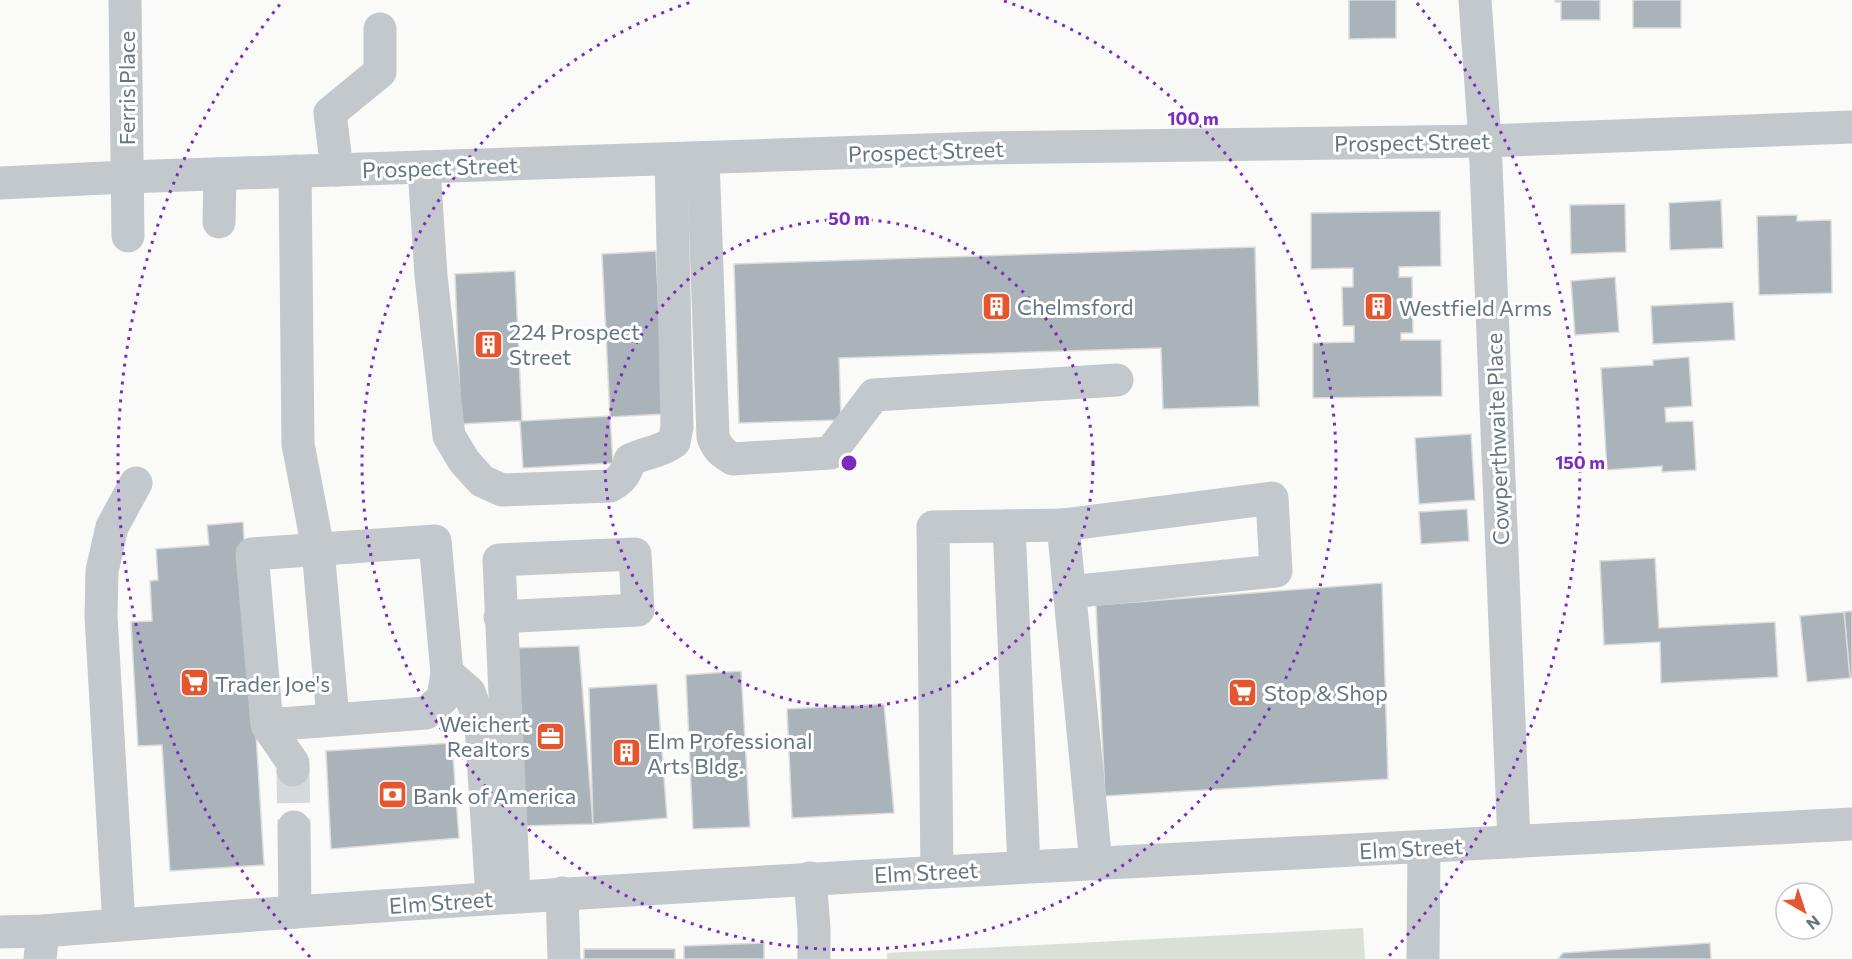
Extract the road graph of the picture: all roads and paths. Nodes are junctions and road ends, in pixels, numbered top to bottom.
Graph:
1 (125, 0) edge
2 (1475, 0) edge
3 (380, 28) dead end
4 (1852, 128) edge
5 (1485, 141) junction
6 (687, 158) junction
7 (424, 167) junction
8 (337, 170) junction
9 (295, 171) junction
10 (220, 174) junction
11 (126, 177) junction
12 (0, 183) edge
13 (219, 222) dead end
14 (128, 236) dead end
15 (1117, 380) dead end
16 (136, 483) dead end
17 (1063, 525) junction
18 (1009, 526) junction
19 (318, 549) junction
20 (1069, 592) junction
21 (500, 617) dead end
22 (447, 674) junction
23 (333, 719) junction
24 (267, 725) junction
25 (292, 770) tunnel mouth
26 (1852, 824) edge
27 (294, 827) tunnel mouth
28 (1514, 842) junction
29 (1424, 847) junction
30 (1096, 864) junction
31 (1024, 867) junction
32 (937, 872) junction
33 (810, 878) junction
34 (562, 893) junction
35 (503, 897) junction
36 (296, 912) junction
37 (119, 925) junction
38 (0, 932) edge
39 (42, 945) edge
40 (564, 959) edge
41 (814, 959) edge
42 (1423, 959) edge

1 - 11 street, Ferris Place
2 - 5 street, Cowperthwaite Place
3 - 8 street
4 - 5 street, Prospect Street
5 - 6 street, Prospect Street
5 - 28 street, Cowperthwaite Place
6 - 7 street, Prospect Street
6 - 7 street
6 - 15 street
7 - 8 street, Prospect Street
8 - 9 street, Prospect Street
9 - 10 street, Prospect Street
9 - 19 street
10 - 11 street, Prospect Street
10 - 13 street
11 - 12 street, Prospect Street
11 - 14 street, Ferris Place
16 - 37 street
17 - 18 street
17 - 20 street
17 - 20 street
18 - 31 street
18 - 32 street
19 - 22 street
19 - 23 street
19 - 24 street
20 - 30 street
21 - 35 street
22 - 23 street
22 - 35 street
23 - 24 street
24 - 25 street
26 - 28 street, Elm Street
27 - 36 street
28 - 29 street, Elm Street
29 - 30 street, Elm Street
29 - 42 street
30 - 31 street, Elm Street
31 - 32 street, Elm Street
32 - 33 street, Elm Street
33 - 34 street, Elm Street
33 - 41 street
34 - 35 street, Elm Street
34 - 40 street
35 - 36 street, Elm Street
36 - 37 street, Elm Street
37 - 39 street, Elm Street
38 - 39 street, Elm Street

